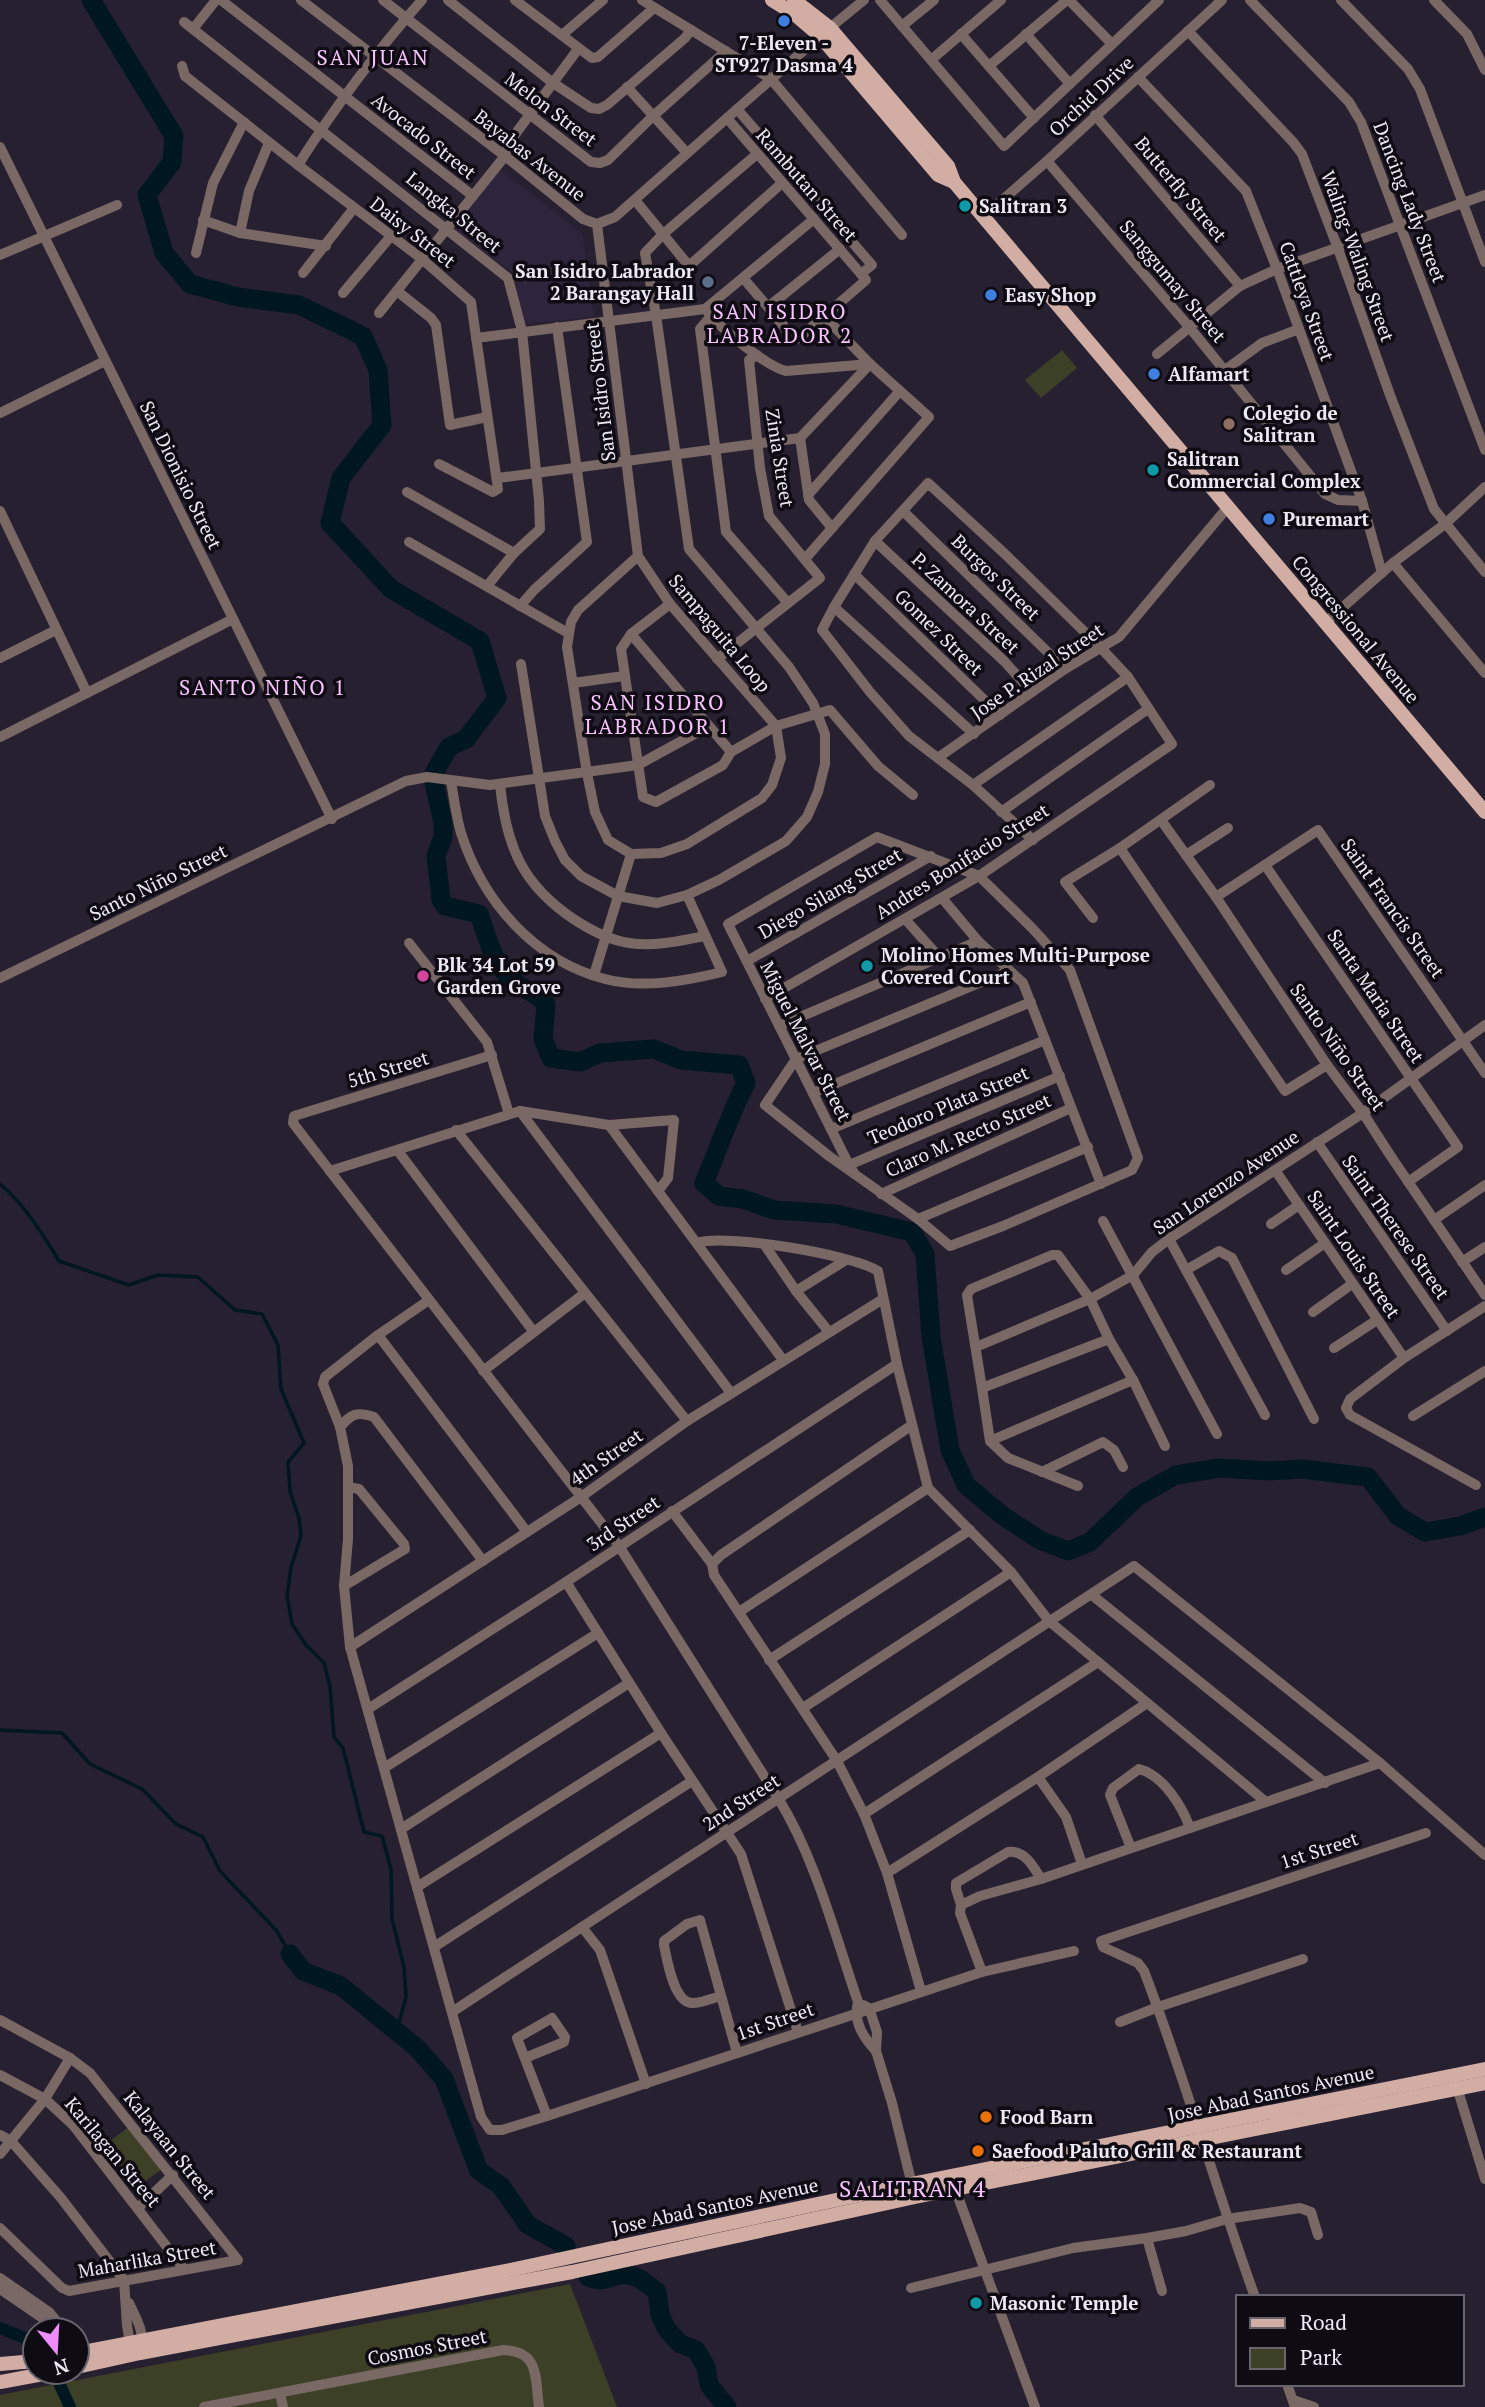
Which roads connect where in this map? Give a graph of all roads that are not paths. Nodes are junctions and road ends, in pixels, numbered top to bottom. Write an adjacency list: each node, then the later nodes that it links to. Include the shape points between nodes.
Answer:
1 (218, 0): 45 (street, Avocado Street); 53 (street, Langka Street, via 188,25)
2 (301, 0): 35 (street, Bayabas Avenue)
3 (383, 0): 24 (street, Melon Street)
4 (422, 0): 24 (street)
5 (448, 0): 42 (street)
6 (603, 0): 31 (street)
7 (642, 0): 22 (street)
8 (772, 0): 28 (main road, Congressional Avenue)
9 (794, 0): 28 (main road, Congressional Avenue)
10 (864, 0): 28 (street, Bayabas Avenue)
11 (880, 0): 25 (street)
12 (933, 0): 25 (street)
13 (1001, 0): 29 (street)
14 (1068, 0): 30 (street); 32 (street)
15 (1140, 0): 23 (street)
16 (1159, 0): 23 (street)
17 (1222, 0): 27 (street, Orchid Drive)
18 (1250, 0): 72 (street, Dancing Lady Street, via 1349,102 1362,122)
19 (1341, 0): 65 (street, via 1408,69 1420,89)
20 (1433, 0): 39 (street, via 1467,34)
21 (525, 2): 31 (street)
22 (654, 8): 26 (street); 33 (street, via 598,57)
23 (1149, 10): 32 (street)
24 (406, 18): 35 (street); 47 (street, Melon Street)
25 (902, 26): 36 (street)
26 (691, 30): 34 (street); 44 (street)
27 (1188, 31): 40 (street, Orchid Drive); 80 (street, Waling-Waling Street, via 1293,142)
28 (825, 32): 41 (street, Bayabas Avenue); 68 (main road, Congressional Avenue, via 948,166 954,182)
29 (961, 34): 36 (street); 38 (street)
30 (1026, 34): 38 (street); 43 (street)
31 (562, 35): 33 (street)
32 (1112, 44): 43 (street)
33 (578, 49): 42 (street)
34 (726, 51): 41 (street); 49 (street, Melon Street)
35 (374, 56): 45 (street); 58 (street, Bayabas Avenue)
36 (931, 60): 51 (street, via 1004,145)
37 (182, 66): 52 (street, Daisy Street, via 185,76)
38 (989, 66): 51 (street)
39 (1485, 70)
40 (1138, 77): 48 (street, Orchid Drive); 86 (street, Cattleya Street, via 1246,191)
41 (771, 79): 46 (street, Bayabas Avenue); 77 (street)
42 (553, 83): 44 (street, via 599,109); 47 (street)
43 (1070, 84): 51 (street)
44 (627, 87): 49 (street)
45 (344, 96): 53 (street); 63 (street, Avocado Street)
46 (737, 109): 50 (street, Bayabas Avenue); 88 (street, via 872,265)
47 (528, 115): 49 (street, Melon Street, via 591,162 600,163); 58 (street)
48 (1095, 115): 59 (street, Orchid Drive); 90 (street, Butterfly Street)
49 (652, 117): 56 (street)
50 (727, 118): 56 (street, Bayabas Avenue); 57 (street, Rambutan Street)
51 (1034, 118)
52 (244, 122): 54 (street, Daisy Street); 70 (street, via 213,183)
53 (321, 129): 60 (street); 73 (street, Langka Street)
54 (269, 143): 60 (street, Daisy Street); 74 (street, via 249,191)
55 (0, 147): 75 (street, San Dionisio Street)
56 (687, 153): 64 (street, Bayabas Avenue)
57 (757, 154): 61 (street, Rambutan Street); 76 (street)
58 (505, 156): 63 (street); 71 (street, Bayabas Avenue, via 583,219)
59 (1048, 161): 68 (street, Orchid Drive); 100 (street, Sanggumay Street)
60 (298, 165): 67 (street, Daisy Street)
61 (782, 183): 69 (street, Rambutan Street); 76 (street, via 689,266)
62 (1485, 195): 65 (street)
63 (473, 196): 73 (street)
64 (635, 200): 71 (street, Bayabas Avenue, via 615,217); 76 (street)
65 (1463, 203): 72 (street); 85 (street)
66 (117, 205): 75 (street)
67 (354, 208): 78 (street, Daisy Street); 79 (street)
68 (983, 217): 126 (main road, Congressional Avenue)
69 (814, 219): 81 (street, Rambutan Street); 89 (street)
70 (203, 220): 74 (street); 82 (street)
71 (597, 224): 98 (street, San Isidro Street)
72 (1400, 224): 80 (street); 115 (street, Dancing Lady Street)
73 (447, 228): 84 (street); 102 (street, Langka Street, via 508,278)
74 (240, 233): 79 (street)
75 (42, 235): 83 (street); 106 (street, San Dionisio Street)
76 (662, 235): 96 (street, via 645,253)
77 (902, 235)
78 (391, 236): 84 (street, Daisy Street); 92 (street)
79 (326, 246): 87 (street)
80 (1337, 246): 86 (street); 129 (street, Waling-Waling Street, via 1434,509)
81 (840, 250): 88 (street, Rambutan Street); 93 (street)
82 (196, 253)
83 (0, 255)
84 (422, 259): 91 (street); 103 (street, Daisy Street, via 471,302)
85 (1485, 262)
86 (1277, 269): 90 (street); 101 (street, Cattleya Street)
87 (303, 273)
88 (861, 274): 97 (street, via 866,280)
89 (743, 278): 93 (street); 95 (street)
90 (1240, 286): 100 (street)
91 (397, 291): 94 (street); 111 (street, via 436,325 450,425)
92 (344, 293)
93 (768, 307): 97 (street, via 794,339)
94 (379, 313)
95 (708, 313): 96 (street); 105 (street); 114 (street, via 700,329)
96 (656, 315): 98 (street); 116 (street)
97 (825, 317): 107 (street)
98 (609, 320): 99 (street); 117 (street, San Isidro Street)
99 (557, 327): 102 (street); 119 (street)
100 (1190, 328): 104 (street); 108 (street, Sanggumay Street)
101 (1299, 329): 108 (street, via 1262,343); 125 (street, Cattleya Street)
102 (522, 331): 103 (street); 120 (street, Langka Street)
103 (476, 338): 111 (street, Daisy Street)
104 (1157, 354)
105 (757, 355): 107 (street, via 786,371); 113 (street, Zinia Street, via 749,360)
106 (106, 361): 110 (street); 145 (street, San Dionisio Street)
107 (870, 364): 109 (street); 112 (street)
108 (1225, 370): 125 (street, Sanggumay Street, via 1325,494)
109 (899, 392): 124 (street); 130 (street, via 929,417)
110 (0, 413)
111 (487, 417): 121 (street, Daisy Street)
112 (800, 438): 113 (street); 124 (street)
113 (758, 444): 114 (street); 135 (street, Zinia Street, via 769,516)
114 (716, 449): 116 (street); 142 (street, via 726,532)
115 (1485, 450)
116 (676, 454): 117 (street); 147 (street, via 689,550)
117 (626, 461): 119 (street); 134 (street, San Isidro Street)
118 (439, 464): 121 (street, Daisy Street, via 493,492 499,489)
119 (577, 467): 120 (street); 143 (street, via 587,542)
120 (536, 473): 121 (street); 133 (street, Langka Street, via 540,529)
121 (498, 478)
122 (1485, 487): 129 (street)
123 (407, 492): 133 (street)
124 (808, 495): 130 (street)
125 (1362, 501): 138 (street, Cattleya Street)
126 (1227, 508): 146 (main road, Congressional Avenue); 151 (street, Jose P. Rizal Street, via 1119,637)
127 (0, 511): 148 (street)
128 (903, 511): 131 (street); 151 (street, via 928,483); 155 (street, Burgos Street)
129 (1445, 524): 136 (street); 137 (street, Waling-Waling Street)
130 (832, 528): 135 (street)
131 (875, 541): 139 (street); 160 (street, P. Zamora Street)
132 (409, 542): 140 (street)
133 (514, 553): 140 (street, Langka Street)
134 (638, 556): 141 (street, Sampaguita Loop); 149 (street, via 578,610)
135 (805, 559): 142 (street, Zinia Street, via 820,578)
136 (1393, 563): 138 (street); 156 (street)
137 (1485, 572)
138 (1382, 573): 146 (street)
139 (854, 574): 144 (street); 164 (street, Gomez Street)
140 (487, 586): 143 (street)
141 (670, 604): 150 (street); 153 (street, Sampaguita Loop)
142 (788, 604): 147 (street)
143 (520, 606): 149 (street)
144 (834, 607): 167 (street); 170 (street, via 824,634 909,736)
145 (233, 619): 161 (street); 181 (street, San Dionisio Street)
146 (1326, 622): 180 (main road, Congressional Avenue)
147 (756, 628): 153 (street); 163 (street, via 789,667)
148 (56, 630): 152 (street); 161 (street)
149 (568, 634): 159 (street)
150 (631, 634): 157 (street, via 621,649); 165 (street)
151 (1100, 647): 155 (street, Jose P. Rizal Street); 158 (street)
152 (0, 657)
153 (717, 659): 166 (street, Sampaguita Loop)
154 (522, 664): 174 (street)
155 (1065, 669): 160 (street, Jose P. Rizal Street)
156 (1485, 673)
157 (624, 676): 159 (street); 171 (street)
158 (1128, 677): 162 (street); 176 (street)
159 (573, 683): 172 (street)
160 (1032, 692): 164 (street, Jose P. Rizal Street)
161 (87, 693): 168 (street)
162 (1148, 709): 179 (street); 184 (street, Andres Bonifacio Street, via 1172,744)
163 (816, 712): 166 (street); 178 (street, via 830,710 878,766); 191 (street, via 825,734 825,764 807,817 786,841)
164 (1000, 715): 167 (street, Jose P. Rizal Street)
165 (709, 726): 169 (street); 171 (street)
166 (776, 726): 169 (street); 186 (street, via 780,758 772,785 762,798 688,844 661,853)
167 (974, 734): 170 (street, Jose P. Rizal Street)
168 (0, 737)
169 (731, 752): 171 (street, via 723,765 656,802 643,797)
170 (939, 757): 176 (street)
171 (638, 765): 172 (street)
172 (587, 772): 174 (street); 186 (street, via 600,827 608,840)
173 (449, 780): 175 (street); 181 (street, Santo Niño Street, via 427,777 406,781); 204 (street, via 462,836 495,900 523,935 544,952)
174 (539, 780): 175 (street); 192 (street, via 545,816 565,860 581,876)
175 (500, 784): 198 (street, via 510,843 532,883 553,905)
176 (973, 785): 179 (street)
177 (1210, 785): 182 (street)
178 (914, 795)
179 (1001, 812): 184 (street)
180 (1485, 812)
181 (332, 818): 205 (street, Santo Niño Street)
182 (1161, 820): 185 (street); 187 (street, Santo Niño Street)
183 (1228, 828): 187 (street)
184 (1033, 841): 190 (street, Andres Bonifacio Street)
185 (1120, 848): 195 (street, via 1065,882); 214 (street, via 1284,1091)
186 (631, 854): 192 (street)
187 (1186, 855): 193 (street, Santo Niño Street)
188 (931, 856): 190 (street); 202 (street, Diego Silang Street); 202 (street, Miguel Malvar Street, via 877,837 728,924)
189 (1265, 865): 193 (street, Saint Francis Street); 210 (street, Saint Francis Street, via 1318,830); 217 (street, Santa Maria Street)
190 (979, 876): 194 (street, Andres Bonifacio Street); 232 (street, via 1070,970 1082,1000 1138,1158 1132,1170)
191 (687, 895): 192 (street, via 657,903); 197 (street)
192 (618, 896): 198 (street)
193 (1216, 897): 214 (street, Santo Niño Street)
194 (942, 898): 196 (street, Andres Bonifacio Street); 199 (street)
195 (1093, 918)
196 (905, 919): 201 (street); 206 (street, Andres Bonifacio Street)
197 (704, 936): 198 (street, via 631,944); 204 (street, via 722,972 683,982 648,983)
198 (605, 937): 204 (street)
199 (978, 941): 201 (street); 203 (street)
200 (409, 943): 212 (street, via 487,1042)
201 (939, 957): 209 (street)
202 (747, 961): 206 (street, Miguel Malvar Street)
203 (1008, 971): 207 (street, via 1023,983); 213 (street)
204 (594, 975)
205 (0, 978)
206 (765, 999): 209 (street, Miguel Malvar Street)
207 (1031, 1002): 211 (street); 218 (street)
208 (1485, 1025): 210 (street, San Lorenzo Avenue)
209 (779, 1026): 213 (street, Miguel Malvar Street)
210 (1463, 1040): 215 (street, Saint Francis Street); 217 (street, San Lorenzo Avenue)
211 (1045, 1041): 216 (street); 223 (street)
212 (492, 1055): 220 (street); 230 (street, 5th Street, via 294,1116 296,1128)
213 (796, 1059): 218 (street, Miguel Malvar Street); 228 (street, via 765,1105)
214 (1326, 1065): 221 (street, Santo Niño Street)
215 (1485, 1073)
216 (1060, 1076): 219 (street); 228 (street, Teodoro Plata Street)
217 (1410, 1078): 221 (street, San Lorenzo Avenue); 231 (street, Santa Maria Street, via 1458,1147)
218 (813, 1093): 223 (street, Miguel Malvar Street)
219 (1071, 1108): 226 (street); 235 (street, Claro M. Recto Street)
220 (515, 1112): 222 (street); 224 (street); 275 (street)
221 (1363, 1113): 225 (street, San Lorenzo Avenue); 231 (street, Santo Niño Street)
222 (609, 1125): 234 (street); 234 (street, via 674,1120 668,1178)
223 (831, 1129): 228 (street, Miguel Malvar Street)
224 (456, 1130): 227 (street); 253 (street)
225 (1317, 1142): 229 (street, San Lorenzo Avenue); 262 (street, Saint Therese Street)
226 (1088, 1147): 232 (street); 237 (street)
227 (398, 1151): 230 (street); 261 (street)
228 (852, 1169): 235 (street)
229 (1275, 1170): 236 (street, Saint Louis Street); 241 (street, San Lorenzo Avenue)
230 (330, 1171): 257 (street)
231 (1408, 1182): 239 (street, Santo Niño Street)
232 (1101, 1184): 237 (street, via 950,1246)
233 (1485, 1185): 239 (street)
234 (658, 1191): 242 (street)
235 (881, 1194): 237 (street)
236 (1299, 1205): 240 (street); 243 (street, Saint Louis Street)
237 (918, 1219)
238 (1103, 1220): 250 (street)
239 (1434, 1220): 247 (street, Santo Niño Street)
240 (1271, 1224)
241 (1168, 1239): 249 (street); 250 (street, San Lorenzo Avenue)
242 (697, 1243): 244 (street, via 717,1239); 269 (street)
243 (1325, 1243): 248 (street); 251 (street, Saint Louis Street)
244 (764, 1244): 246 (street); 252 (street)
245 (1485, 1247): 247 (street)
246 (846, 1259): 252 (street); 255 (street, via 878,1271)
247 (1462, 1262): 254 (street, Santo Niño Street)
248 (1286, 1269)
249 (1186, 1270): 276 (street); 278 (street, via 1219,1251 1232,1258)
250 (1133, 1275): 256 (street, San Lorenzo Avenue); 282 (street)
251 (1352, 1284): 259 (street); 260 (street, Saint Louis Street)
252 (796, 1291): 263 (street)
253 (585, 1293): 261 (street); 279 (street)
254 (1485, 1295)
255 (883, 1298): 263 (street, 4th Street); 270 (street)
256 (1090, 1299): 265 (street); 266 (street, San Lorenzo Avenue); 266 (street, via 1058,1255 971,1289 967,1295)
257 (429, 1300): 264 (street); 271 (street)
258 (1485, 1306): 262 (street)
259 (1313, 1312)
260 (1377, 1320): 267 (street); 268 (street, Saint Louis Street)
261 (533, 1331): 271 (street)
262 (1447, 1331): 268 (street)
263 (829, 1332): 269 (street, 4th Street)
264 (378, 1335): 281 (street, via 323,1381); 294 (street)
265 (1109, 1339): 273 (street); 274 (street)
266 (976, 1347): 274 (street)
267 (1334, 1348)
268 (1404, 1359): 287 (street, via 1350,1399 1346,1408 1350,1415)
269 (783, 1360): 275 (street, 4th Street)
270 (897, 1364): 280 (street); 292 (street, 3rd Street)
271 (483, 1371): 291 (street)
272 (1485, 1371): 277 (street)
273 (1133, 1380): 283 (street); 284 (street)
274 (982, 1388): 283 (street)
275 (731, 1393): 279 (street, 4th Street)
276 (1265, 1415)
277 (1413, 1416)
278 (1314, 1419)
279 (687, 1422): 291 (street, 4th Street)
280 (912, 1425): 290 (street); 297 (street)
281 (340, 1427): 289 (street); 296 (street, via 350,1415 361,1412 374,1417)
282 (1217, 1434)
283 (990, 1441): 286 (street, via 1008,1458)
284 (1165, 1446)
285 (1123, 1467): 286 (street, via 1114,1450 1103,1442)
286 (1042, 1472): 288 (street)
287 (1476, 1485)
288 (1078, 1486)
289 (348, 1487): 300 (street); 300 (street, via 359,1489 405,1549)
290 (928, 1488): 293 (street); 302 (street)
291 (581, 1497): 294 (street, 4th Street); 295 (street)
292 (672, 1511): 295 (street, 3rd Street); 297 (street)
293 (970, 1530): 298 (street); 306 (street)
294 (527, 1532): 296 (street, 4th Street)
295 (618, 1546): 299 (street, 3rd Street); 319 (street)
296 (483, 1561): 305 (street, 4th Street)
297 (712, 1564): 302 (street)
298 (1011, 1572): 303 (street); 310 (street)
299 (566, 1583): 304 (street); 311 (street, 3rd Street)
300 (344, 1586): 305 (street)
301 (1092, 1595): 303 (street, 2nd Street); 314 (street, 2nd Street, via 1134,1566); 318 (street)
302 (739, 1612): 306 (street)
303 (1049, 1622): 307 (street); 313 (street, 2nd Street)
304 (598, 1633): 308 (street); 315 (street)
305 (350, 1647): 311 (street)
306 (769, 1660): 310 (street)
307 (1098, 1662): 309 (street); 321 (street)
308 (629, 1683): 312 (street); 323 (street)
309 (1147, 1703): 316 (street); 320 (street)
310 (803, 1708): 313 (street)
311 (368, 1709): 315 (street)
312 (661, 1734): 317 (street); 331 (street)
313 (837, 1761): 319 (street, 2nd Street); 321 (street)
314 (1380, 1763): 318 (street); 327 (street)
315 (384, 1768): 323 (street)
316 (1038, 1777): 328 (street, via 1066,1817); 329 (street)
317 (692, 1781): 324 (street); 334 (street)
318 (1325, 1783): 320 (street)
319 (778, 1798): 324 (street, 2nd Street); 340 (street, via 796,1826)
320 (1266, 1802): 322 (street)
321 (864, 1814): 329 (street)
322 (1190, 1828): 326 (street); 326 (street, via 1171,1793 1139,1769 1110,1795)
323 (401, 1829): 331 (street)
324 (726, 1832): 333 (street, 2nd Street); 346 (street, via 741,1854)
325 (1426, 1833): 341 (street, 1st Street, via 1104,1939 1103,1947 1138,1963)
326 (1131, 1848): 328 (street)
327 (1485, 1855)
328 (1082, 1864): 330 (street)
329 (887, 1873): 338 (street)
330 (1041, 1879): 332 (street); 332 (street, via 1026,1858 1008,1852 956,1883)
331 (417, 1887): 334 (street)
332 (961, 1905): 337 (street)
333 (582, 1927): 343 (street, 2nd Street); 355 (street, via 600,1950)
334 (434, 1947): 343 (street)
335 (1074, 1951): 337 (street)
336 (1303, 1959): 341 (street)
337 (982, 1972): 338 (street)
338 (921, 1991): 342 (street)
339 (721, 1996): 339 (street, via 700,1920 687,1924 664,1941 677,1993 692,2004); 348 (street)
340 (856, 2007): 342 (street); 346 (street, 1st Street); 347 (street, via 863,2037)
341 (1158, 2007): 345 (street); 358 (street)
342 (869, 2008): 347 (street, via 877,2032)
343 (452, 2012): 357 (street, 1st Street, via 481,2117 490,2130)
344 (0, 2020): 349 (street, Kalayaan Street)
345 (1120, 2022)
346 (798, 2032): 348 (street, 1st Street)
347 (876, 2052): 364 (street)
348 (737, 2053): 355 (street, 1st Street)
349 (70, 2058): 356 (street); 361 (street, Kalayaan Street, via 90,2073)
350 (525, 2058): 350 (street, via 517,2038 552,2018 565,2042); 357 (street)
351 (1485, 2068): 353 (main road, Jose Abad Santos Avenue)
352 (0, 2075): 356 (street, Karilagan Street)
353 (1455, 2082): 354 (main road, Jose Abad Santos Avenue); 358 (main road, Jose Abad Santos Avenue); 362 (street)
354 (1485, 2083)
355 (646, 2084): 357 (street, 1st Street)
356 (45, 2099): 359 (street); 365 (street, Karilagan Street, via 73,2125)
357 (547, 2116)
358 (1200, 2134): 363 (main road, Jose Abad Santos Avenue); 366 (street)
359 (5, 2138): 360 (street); 374 (street, via 61,2198)
360 (0, 2154)
361 (173, 2175): 365 (street); 370 (street, Kalayaan Street)
362 (1485, 2179)
363 (953, 2183): 364 (main road, Jose Abad Santos Avenue); 372 (street)
364 (913, 2191): 381 (main road, Jose Abad Santos Avenue); 381 (main road, Jose Abad Santos Avenue, via 572,2272)
365 (138, 2208): 371 (street, Karilagan Street)
366 (1227, 2218): 368 (street, via 1306,2208); 369 (street); 378 (street)
367 (0, 2228): 374 (street, Maharlika Street, via 62,2288 76,2291)
368 (1318, 2235)
369 (1147, 2238): 372 (street, via 1073,2248); 377 (street)
370 (238, 2258): 371 (street, Maharlika Street, via 236,2262)
371 (184, 2269): 374 (street, Maharlika Street)
372 (985, 2269): 375 (street); 393 (street)
373 (0, 2278): 380 (street)
374 (124, 2280): 381 (street, via 127,2326)
375 (911, 2288)
376 (0, 2289): 379 (street)
377 (1162, 2291)
378 (1254, 2295)
379 (40, 2316)
380 (52, 2316)
381 (138, 2345): 382 (main road, Jose Abad Santos Avenue)
382 (91, 2357)
383 (0, 2364): 384 (main road)
384 (21, 2366)
385 (21, 2374): 386 (main road)
386 (0, 2382)
387 (1288, 2386): 389 (street)
388 (279, 2393): 390 (street, Cosmos Street); 391 (street); 392 (street, Cosmos Street, via 513,2350 526,2355 534,2368)
389 (1294, 2403): 394 (street)
390 (204, 2407)
391 (283, 2407)
392 (539, 2407)
393 (1035, 2407)
394 (1314, 2407)

